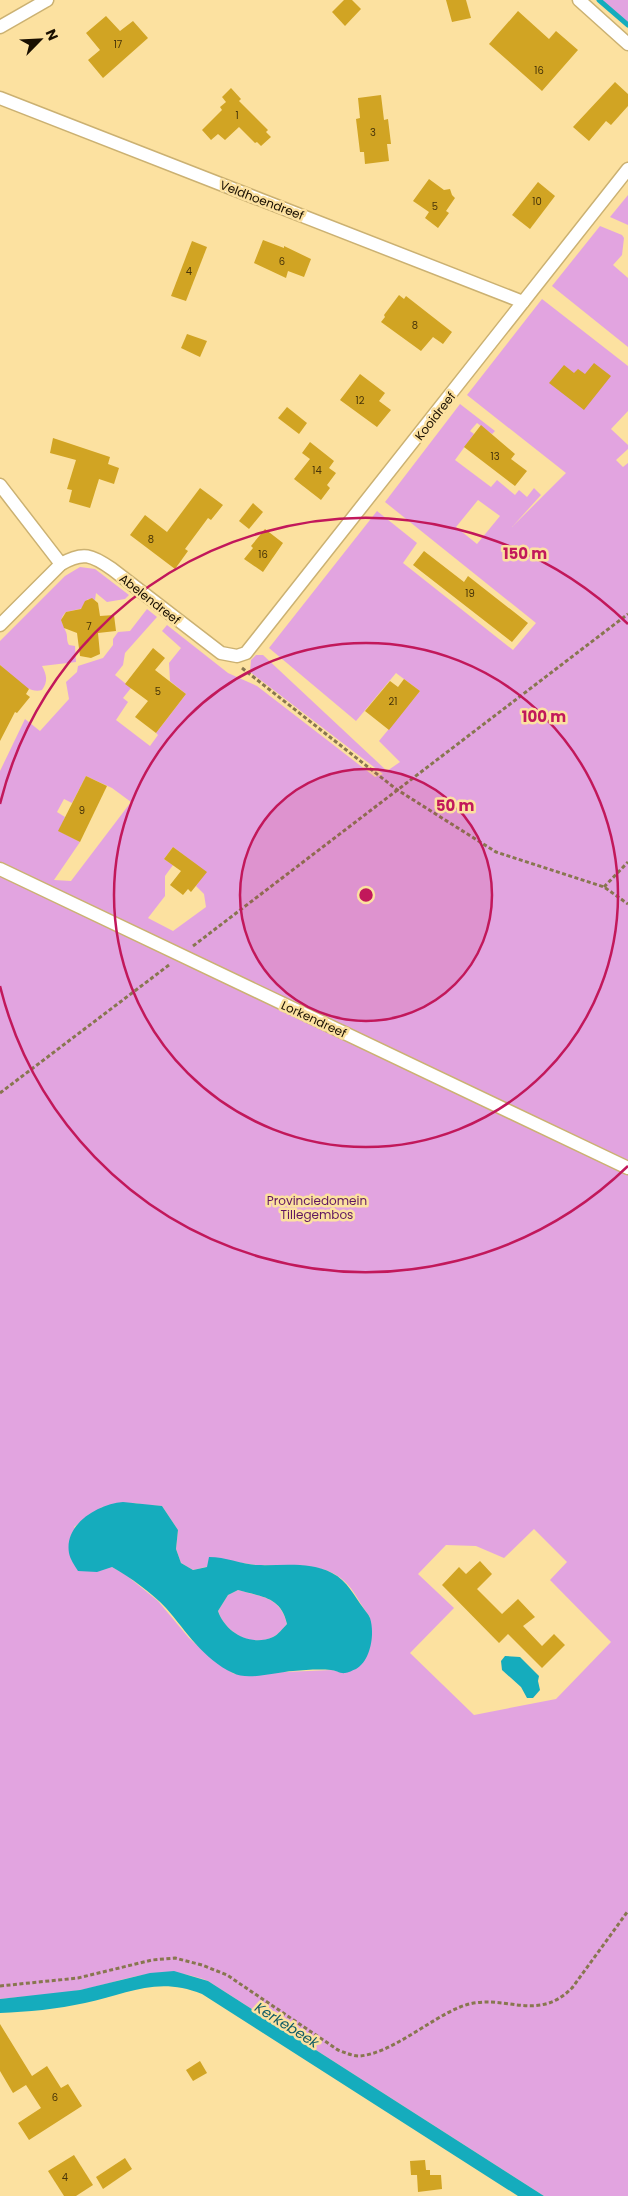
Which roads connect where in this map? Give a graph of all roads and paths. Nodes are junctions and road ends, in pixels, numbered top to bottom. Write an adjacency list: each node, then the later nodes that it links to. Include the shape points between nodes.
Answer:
1 (47, 0): 3 (street)
2 (579, 0): 4 (street)
3 (0, 27)
4 (628, 44)
5 (0, 98): 7 (street, Veldhoendreef)
6 (628, 169): 7 (street, Kooidreef)
7 (523, 302): 12 (street, Kooidreef, via 256,644 246,654)
8 (0, 485): 9 (street)
9 (61, 564): 11 (street, Abelendreef); 12 (street, Abelendreef, via 86,555 96,558 221,653)
10 (628, 614): 13 (path)
11 (0, 625)
12 (237, 656): 13 (path, via 247,674)
13 (396, 789): 16 (path, via 496,852); 18 (path)
14 (628, 862): 16 (path)
15 (0, 869): 18 (street, Lorkendreef)
16 (604, 887): 17 (path)
17 (628, 904)
18 (180, 956): 19 (path); 20 (street, Lorkendreef)
19 (0, 1093)
20 (628, 1168)
21 (628, 1911): 22 (path, via 572,1988 552,2003 542,2006 471,2003 392,2044 359,2056 338,2050 227,1975 175,1958 152,1960 78,1978)
22 (0, 1986)

